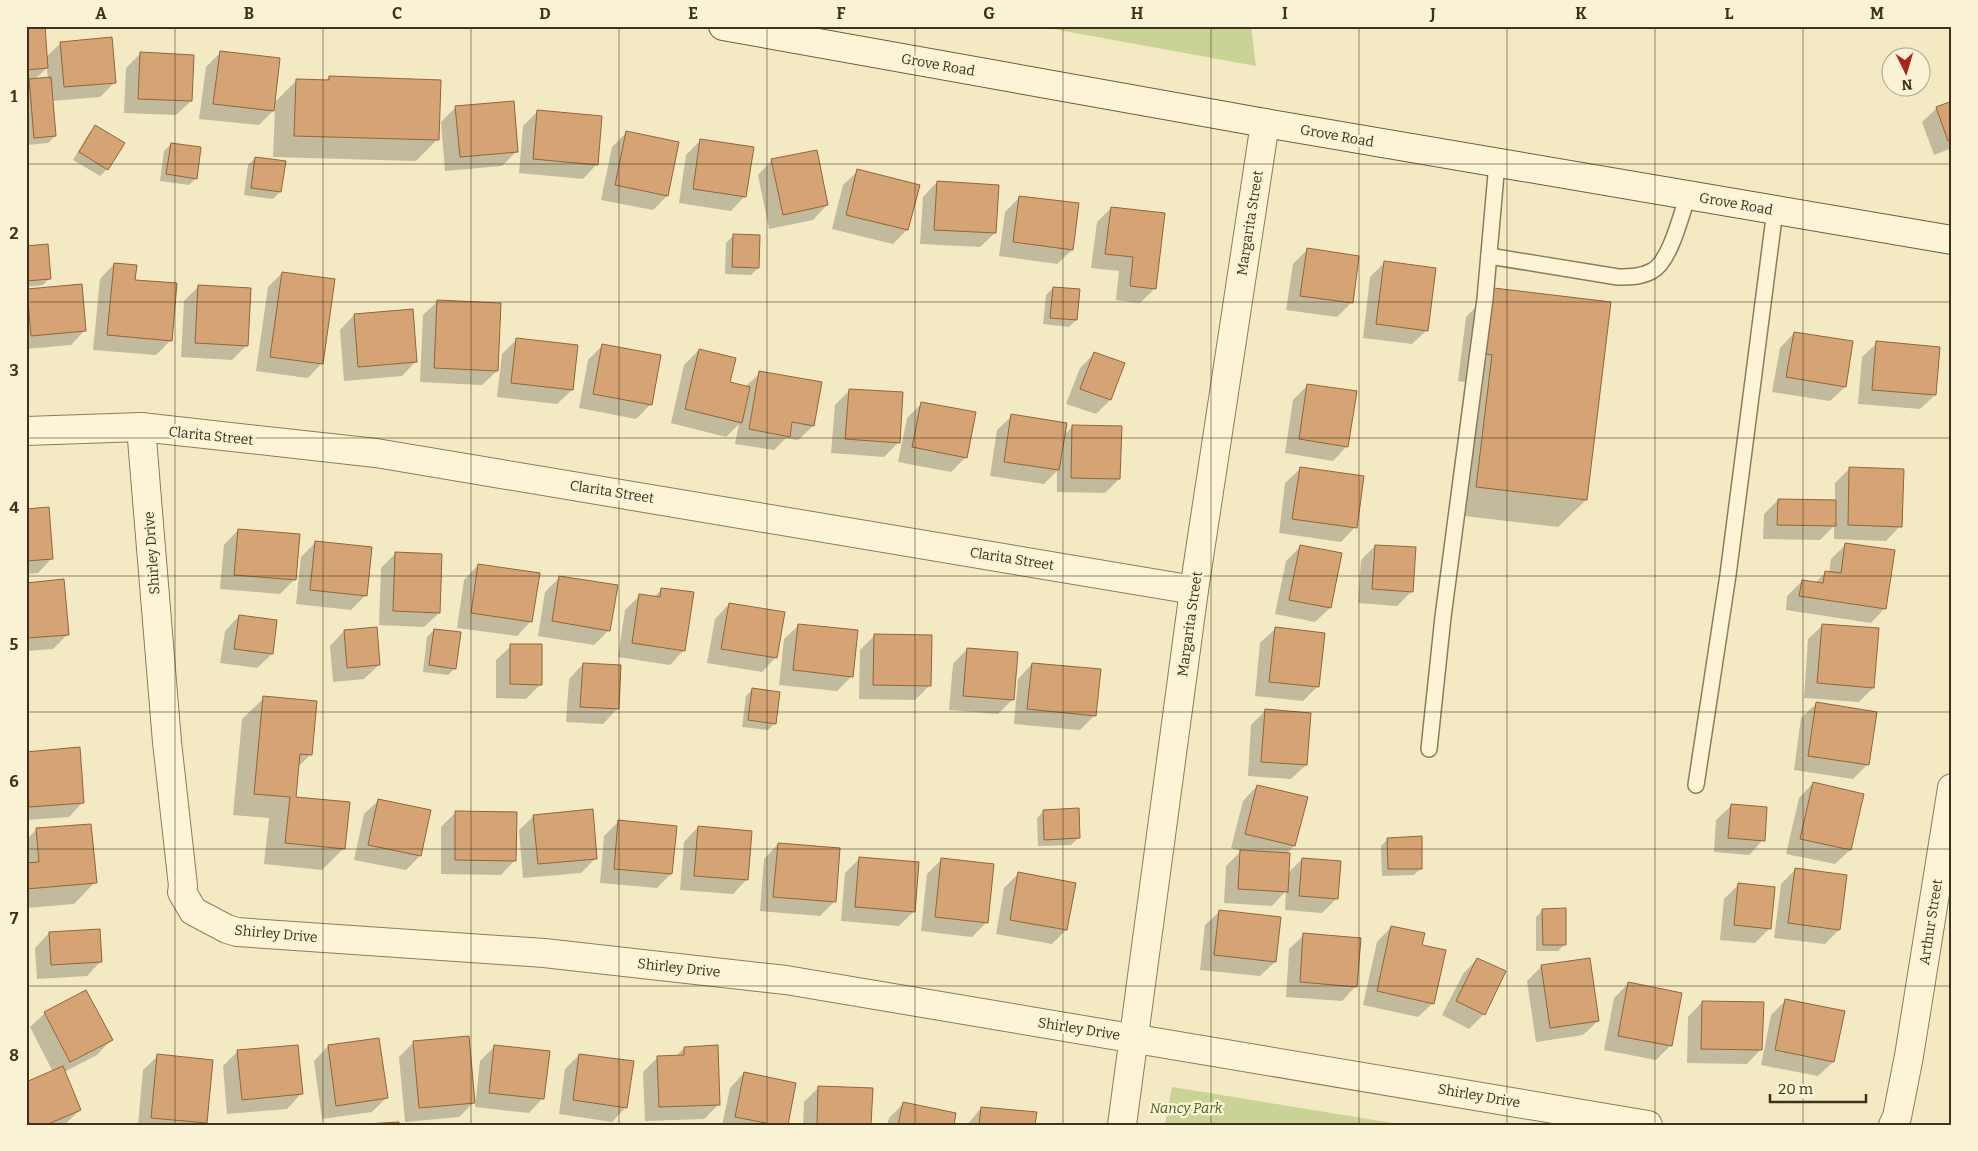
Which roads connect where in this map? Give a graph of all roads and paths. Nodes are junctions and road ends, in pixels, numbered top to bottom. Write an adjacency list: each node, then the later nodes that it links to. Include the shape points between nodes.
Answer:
1 (723, 26): 2 (street, Grove Road)
2 (1265, 124): 3 (street, Grove Road); 10 (street, Margarita Street)
3 (1497, 162): 4 (street, Grove Road); 7 (lane)
4 (1688, 196): 5 (street, Grove Road); 7 (lane, via 1667,254 1653,271 1636,277 1618,277)
5 (1775, 210): 6 (street, Grove Road); 12 (lane, via 1728,575)
6 (1952, 240)
7 (1489, 256): 11 (lane)
8 (141, 428): 9 (street, Clarita Street); 10 (street, Clarita Street, via 376,453); 14 (street, Shirley Drive, via 182,892 194,911 236,932 544,953 786,980)
9 (26, 431)
10 (1194, 590): 14 (street, Margarita Street)
11 (1429, 749)
12 (1696, 785)
13 (1952, 788): 17 (street, Arthur Street, via 1909,1056)
14 (1134, 1038): 15 (street, Margarita Street); 16 (street, Shirley Drive)
15 (1122, 1125)
16 (1648, 1125)
17 (1893, 1125)

